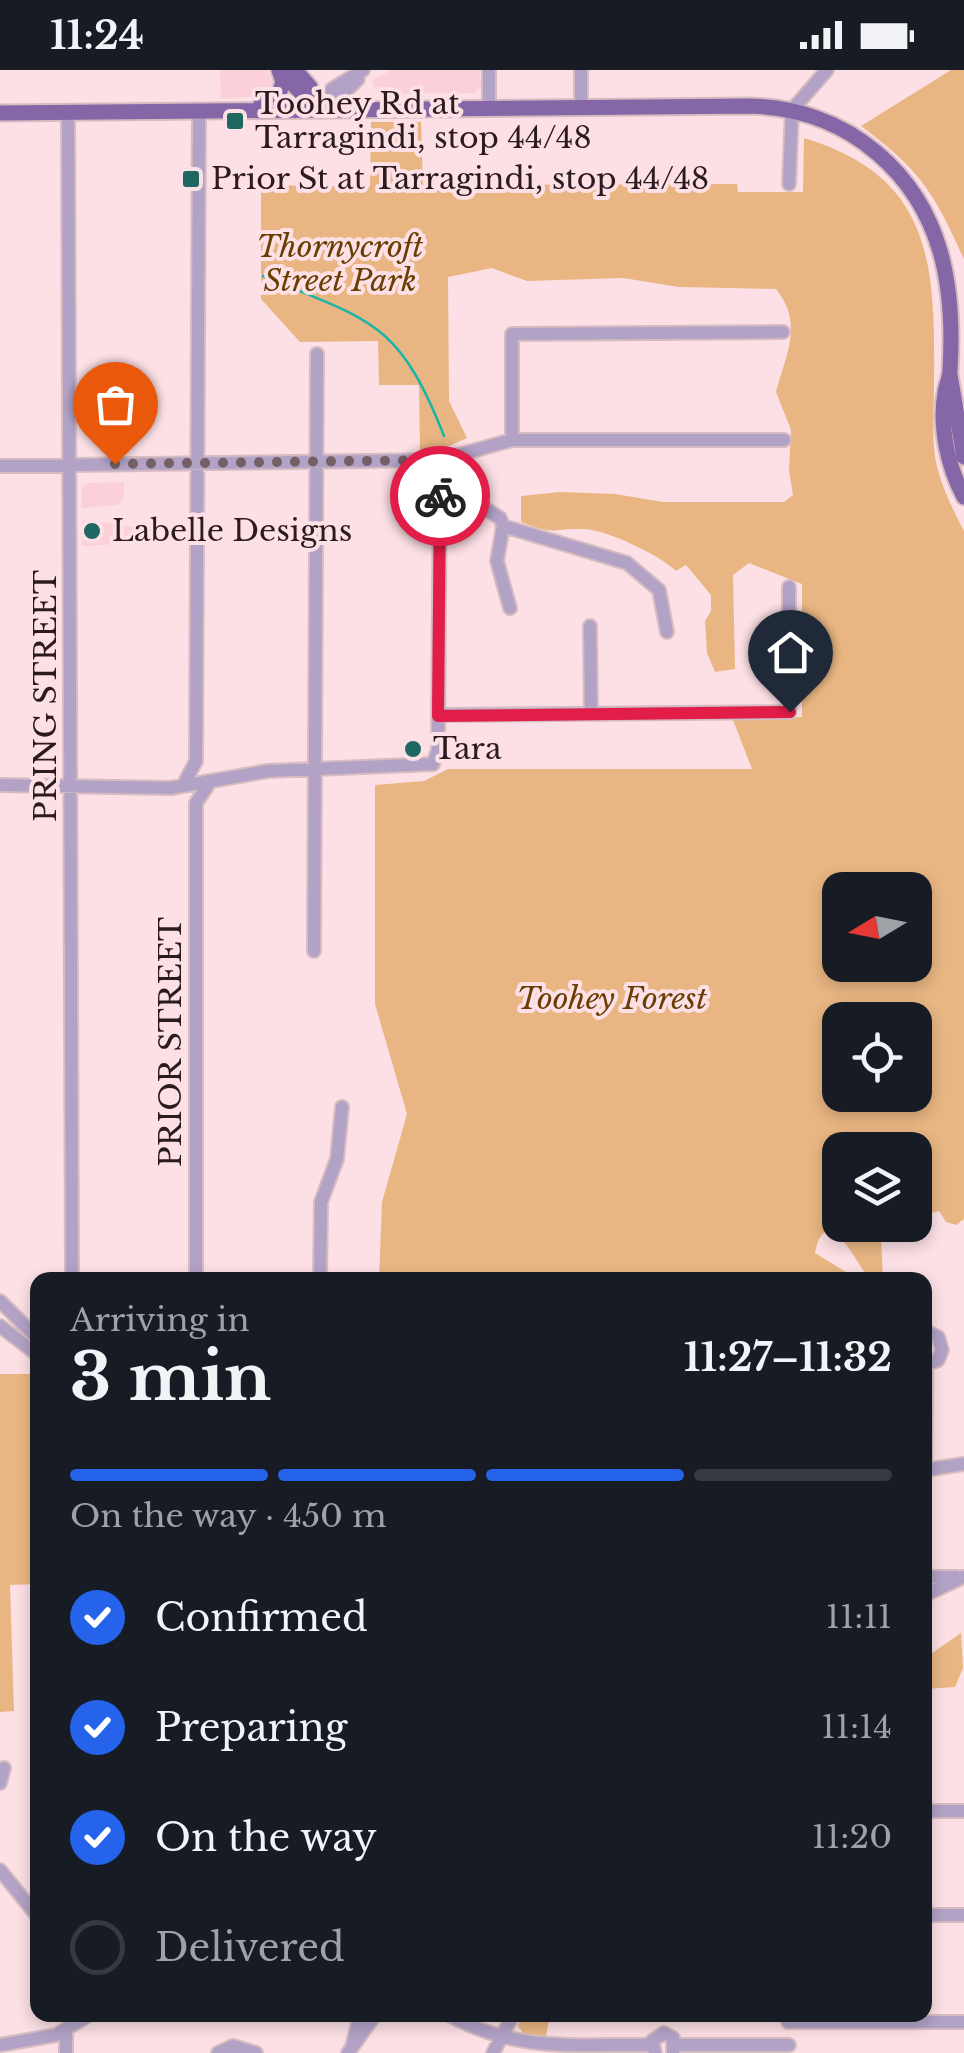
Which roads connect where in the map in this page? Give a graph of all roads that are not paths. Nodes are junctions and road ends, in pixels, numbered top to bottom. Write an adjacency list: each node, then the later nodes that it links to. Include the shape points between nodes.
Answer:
1 (279, 70): 7 (main road, via 279,94); 10 (main road)
2 (295, 70): 10 (main road)
3 (489, 70): 8 (street)
4 (580, 70): 9 (street)
5 (827, 70): 11 (street)
6 (362, 73): 10 (street, via 328,92)
7 (261, 104): 10 (main road); 12 (main road)
8 (489, 108): 9 (main road); 10 (main road)
9 (581, 108): 11 (main road)
10 (320, 109): 12 (main road)
11 (792, 110): 15 (street); 18 (main road, via 863,141 902,177 928,214 948,282)
12 (199, 111): 13 (main road); 24 (street)
13 (68, 112): 14 (main road); 25 (street, PRING STREET)
14 (0, 113)
15 (790, 184)
16 (783, 332): 19 (street, via 512,334)
17 (317, 354): 23 (street)
18 (950, 375): 21 (main road); 27 (main road, via 946,440)
19 (512, 440): 20 (street); 22 (street)
20 (784, 440)
21 (964, 457)
22 (440, 460): 23 (street); 28 (street)
23 (317, 462): 24 (street); 37 (street)
24 (196, 463): 25 (street); 36 (street)
25 (69, 465): 26 (street); 41 (street, PRING STREET)
26 (0, 466)
27 (964, 497)
28 (440, 506): 29 (street, via 491,510); 35 (street)
29 (503, 526): 31 (street, via 497,561); 33 (street, via 627,562 659,590)
30 (789, 587): 34 (street, via 790,712)
31 (510, 608)
32 (590, 626): 34 (street)
33 (667, 632)
34 (592, 714): 35 (street)
35 (438, 716): 37 (street, via 435,762 424,767)
36 (196, 760): 38 (street); 39 (street)
37 (315, 770): 38 (street); 43 (street)
38 (208, 781): 39 (street); 42 (street)
39 (185, 784): 41 (street); 42 (street)
40 (0, 785): 41 (street)
41 (72, 785): 45 (street, PRING STREET)
42 (196, 803): 46 (street, PRIOR STREET)
43 (314, 950)
44 (342, 1106): 47 (street, via 337,1159 321,1202)
45 (72, 1272)
46 (196, 1272)
47 (320, 1272)
48 (0, 1301): 50 (street)
49 (0, 1326): 52 (street)
50 (30, 1330)
51 (932, 1335): 53 (street, via 942,1347)
52 (30, 1349)
53 (932, 1362)
54 (964, 1464): 55 (street)
55 (932, 1469)
56 (963, 1577): 57 (street); 58 (street)
57 (932, 1578)
58 (932, 1592)
59 (4, 1768): 60 (street)
60 (0, 1784)
61 (932, 1811): 62 (street)
62 (964, 1811)
63 (0, 1870): 64 (street)
64 (30, 1907)
65 (932, 1915): 66 (street)
66 (964, 1915)
67 (932, 2021): 75 (street)
68 (79, 2022): 76 (street)
69 (358, 2022): 84 (street)
70 (371, 2022): 84 (street)
71 (460, 2022): 79 (street)
72 (510, 2022): 79 (street)
73 (664, 2022): 77 (street)
74 (788, 2022): 83 (street)
75 (964, 2022)
76 (66, 2031): 78 (street); 85 (street)
77 (664, 2034): 81 (street); 82 (street)
78 (0, 2045)
79 (497, 2046): 80 (street)
80 (536, 2049): 81 (street)
81 (653, 2049)
82 (673, 2049): 83 (street)
83 (788, 2049)
84 (350, 2050)
85 (66, 2053)
86 (218, 2053): 87 (street, via 233,2046)
87 (256, 2053)

